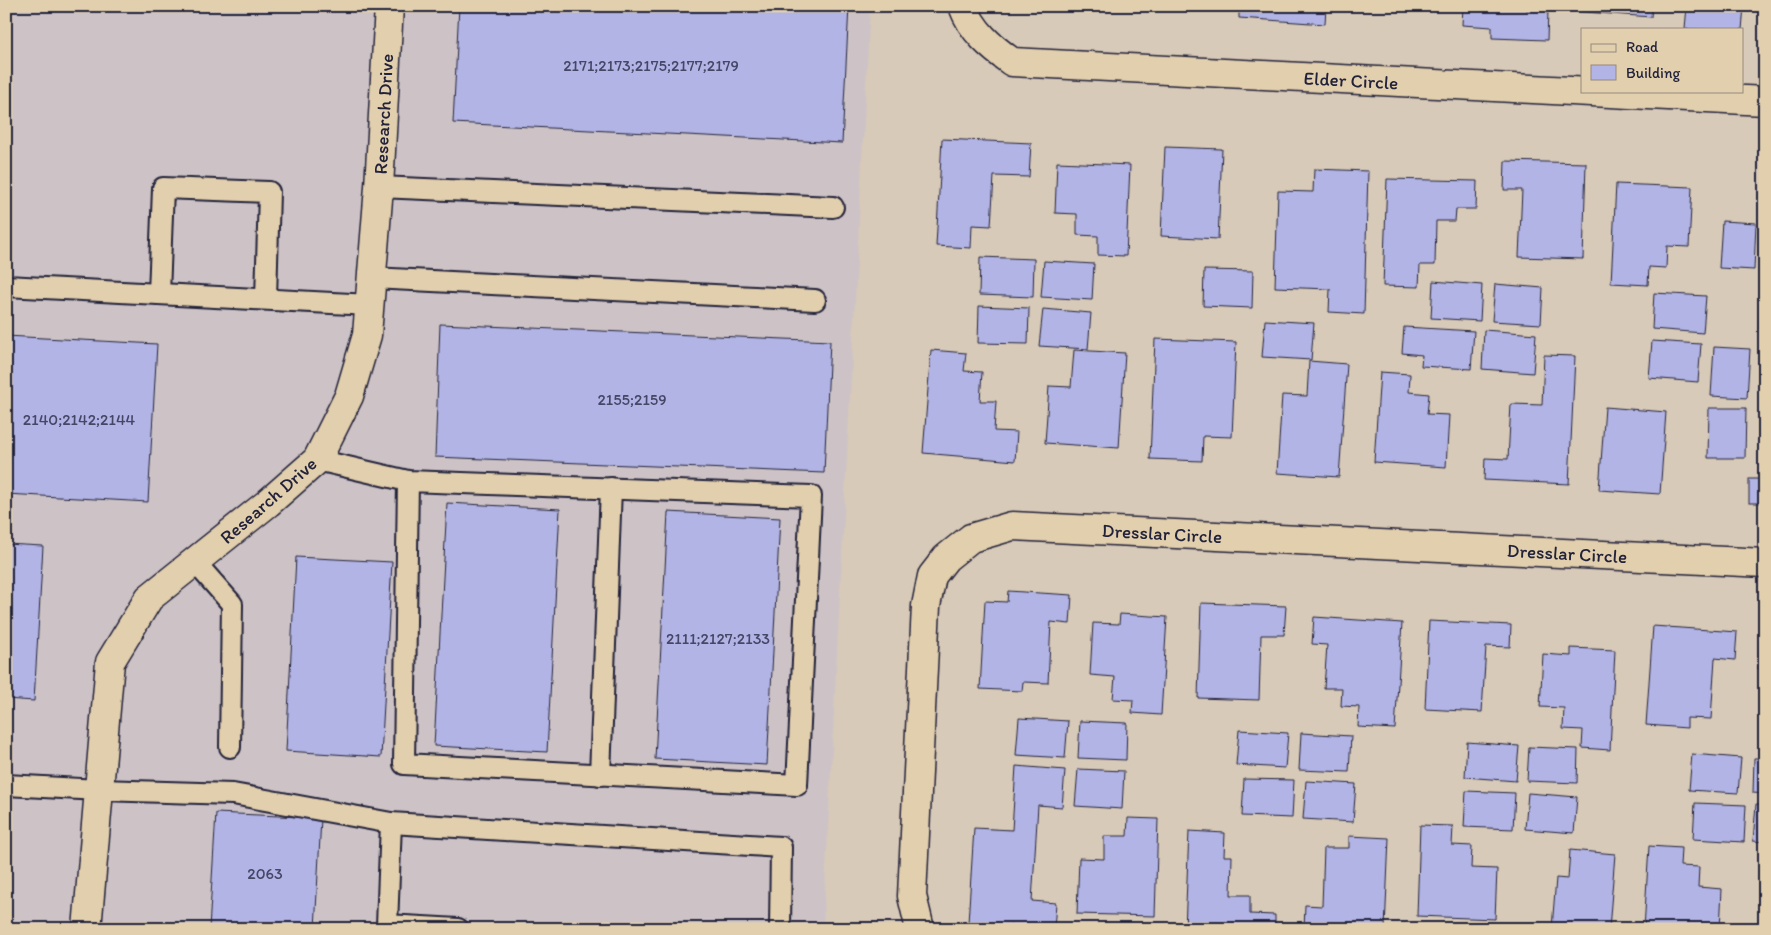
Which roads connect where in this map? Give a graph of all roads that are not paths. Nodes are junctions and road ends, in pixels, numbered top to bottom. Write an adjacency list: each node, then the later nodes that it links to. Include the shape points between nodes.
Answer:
1 (389, 6): 6 (street, Research Drive)
2 (964, 6): 3 (street, Elder Circle, via 968,18 989,45 1012,62)
3 (1581, 91)
4 (1591, 92): 5 (street, Elder Circle)
5 (1765, 101)
6 (379, 186): 7 (lane); 9 (street, Research Drive)
7 (833, 207)
8 (6, 286): 10 (lane)
9 (371, 291): 11 (lane); 12 (lane); 13 (street, Research Drive, via 367,335 349,396)
10 (160, 294): 11 (lane); 11 (lane, via 163,188 269,192)
11 (266, 299)
12 (815, 300)
13 (317, 460): 14 (lane); 16 (street, Research Drive)
14 (408, 481): 15 (lane); 19 (lane, via 404,764)
15 (611, 488): 19 (lane); 19 (lane, via 811,496 797,785)
16 (195, 562): 18 (lane, via 232,604); 21 (street, Research Drive, via 150,598 110,662)
17 (1765, 563): 26 (street, Dresslar Circle, via 1012,526 971,538 946,558 932,576 926,606 912,896)
18 (230, 746)
19 (600, 774)
20 (6, 785): 21 (lane)
21 (99, 790): 22 (lane, via 233,794); 23 (street, Research Drive)
22 (391, 824): 24 (lane, via 387,925); 25 (lane, via 781,847)
23 (87, 929)
24 (458, 929)
25 (780, 929)
26 (920, 929)

